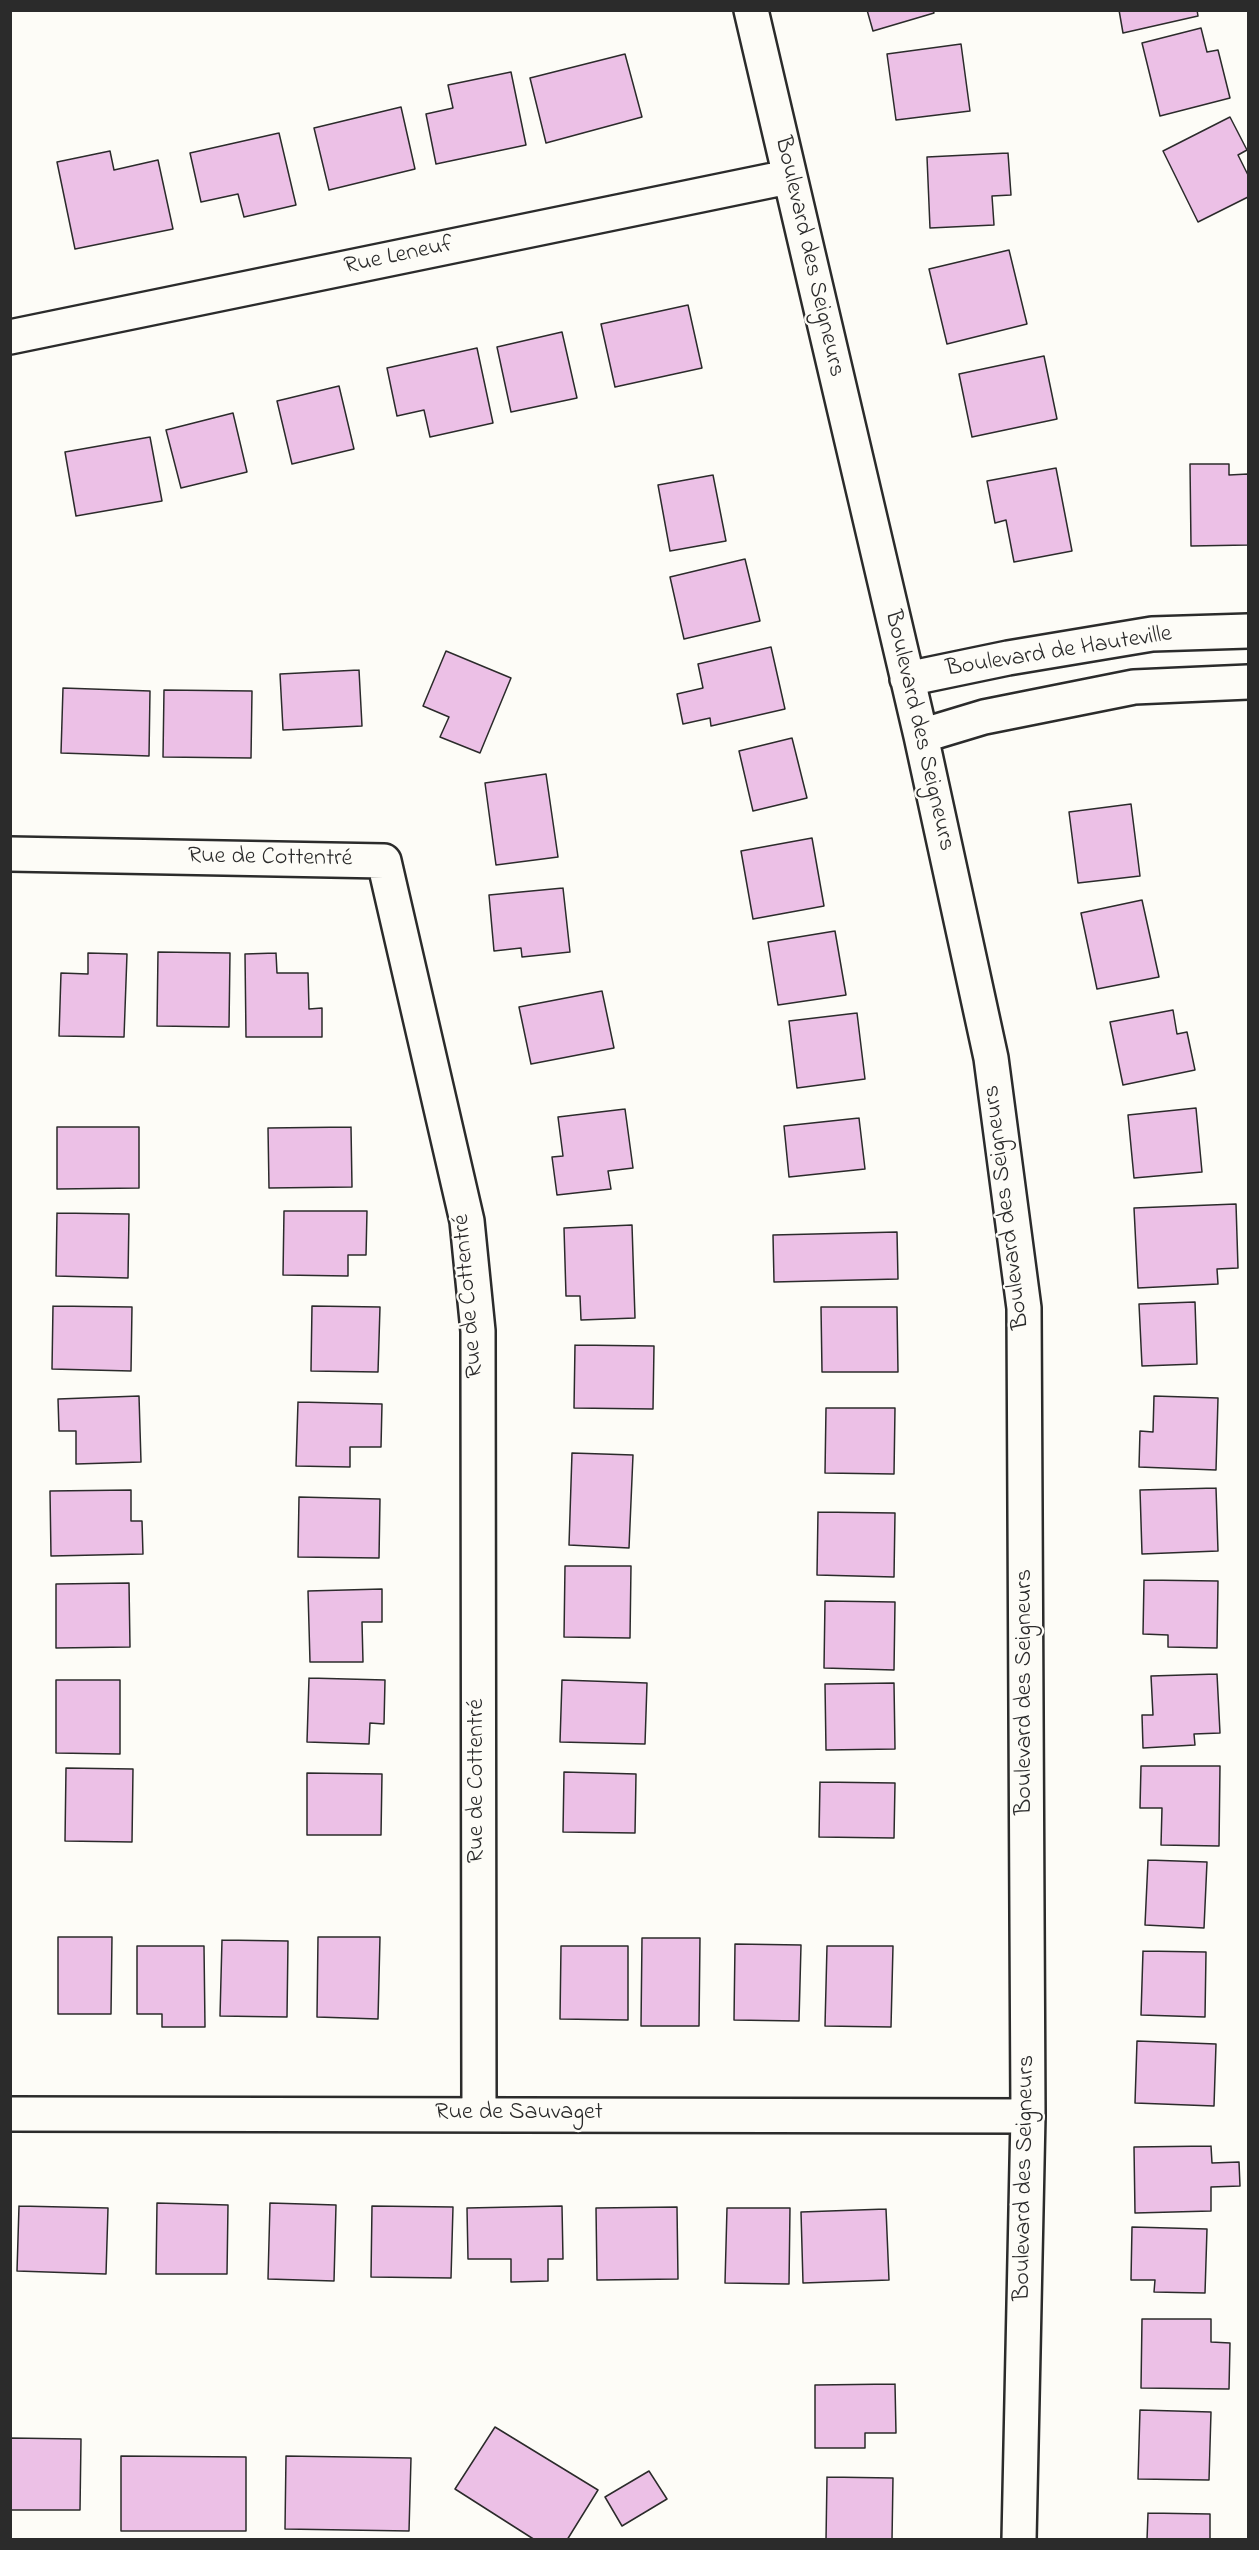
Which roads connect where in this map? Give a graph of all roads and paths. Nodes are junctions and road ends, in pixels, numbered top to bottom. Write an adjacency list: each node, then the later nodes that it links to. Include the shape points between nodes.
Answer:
1 (751, 10): 2 (street, Boulevard des Seigneurs)
2 (788, 177): 3 (street, Rue Leneuf); 5 (street, Boulevard des Seigneurs)
3 (10, 337)
4 (1248, 631): 5 (street, Boulevard de Hauteville, via 1152,634)
5 (907, 679): 7 (street, Boulevard des Seigneurs)
6 (1248, 682): 7 (street, Boulevard de Hauteville, via 1134,687 984,717)
7 (921, 736): 11 (street, Boulevard des Seigneurs, via 991,1058 1024,1308)
8 (10, 854): 9 (street, Rue de Cottentré, via 384,861 467,1221 478,1331)
9 (479, 2113): 10 (street, Rue de Sauvaget); 11 (street, Rue de Sauvaget)
10 (10, 2114)
11 (1028, 2116): 12 (street, Boulevard des Seigneurs)
12 (1019, 2540)

